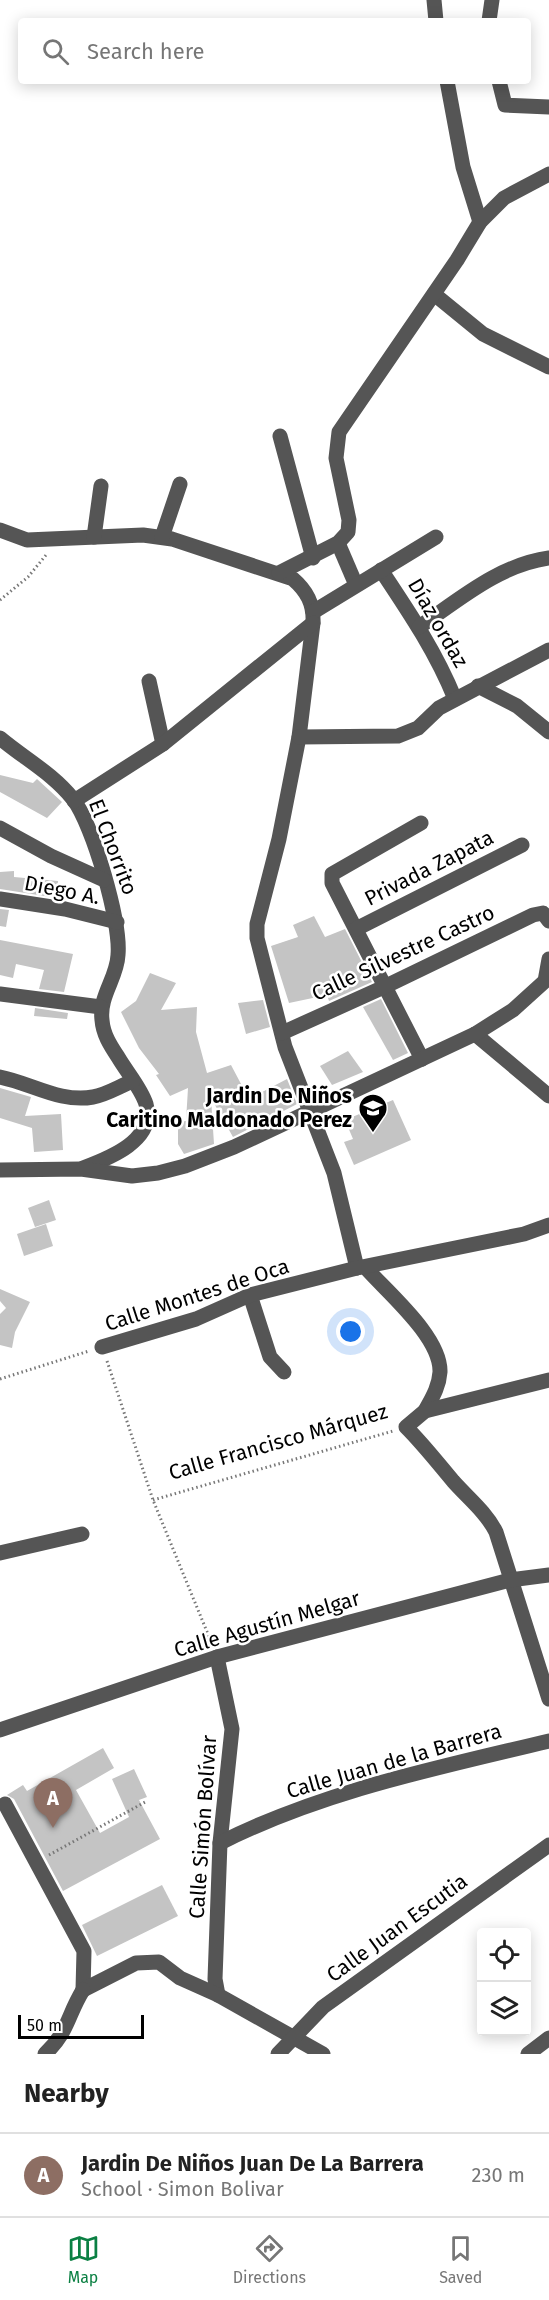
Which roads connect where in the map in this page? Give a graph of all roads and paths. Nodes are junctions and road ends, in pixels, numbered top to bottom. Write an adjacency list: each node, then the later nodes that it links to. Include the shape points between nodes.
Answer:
1 (434, 0): 3 (street)
2 (492, 0): 4 (street)
3 (436, 18)
4 (489, 18)
5 (448, 84): 9 (street, via 463,167)
6 (500, 84): 7 (street, via 505,105)
7 (549, 107)
8 (549, 174): 9 (street, via 504,198)
9 (480, 222): 10 (street)
10 (434, 294): 11 (street, via 483,334); 20 (street, via 339,432 336,458 349,520 348,532)
11 (549, 367)
12 (280, 436): 21 (street)
13 (180, 484): 17 (street)
14 (101, 486): 16 (street)
15 (0, 530): 19 (street, via 27,540)
16 (94, 537): 17 (street); 19 (street)
17 (162, 537): 24 (street)
18 (435, 537): 23 (street)
19 (59, 539): 26 (path, via 28,577)
20 (338, 543): 21 (street); 25 (street)
21 (313, 558): 24 (street)
22 (549, 558): 28 (street, via 526,561 503,571)
23 (381, 570): 25 (street); 28 (street, Díaz ordaz)
24 (279, 573): 27 (street, via 302,587)
25 (356, 585): 27 (street)
26 (0, 600)
27 (313, 617): 34 (street); 36 (street)
28 (419, 627): 32 (street, Díaz ordaz)
29 (549, 650): 31 (street)
30 (149, 681): 36 (street)
31 (478, 686): 32 (street); 33 (street, via 517,706)
32 (455, 699): 34 (street, via 418,728 398,736)
33 (549, 732)
34 (299, 737): 51 (street, via 257,924 257,938)
35 (0, 738): 37 (street, El Chorrito, via 32,760)
36 (163, 744): 37 (street)
37 (74, 801): 41 (street, El Chorrito)
38 (421, 823): 45 (street, via 332,874 332,883)
39 (0, 828): 41 (street)
40 (522, 845): 45 (street, Privada Zapata)
41 (104, 880): 44 (street, El Chorrito)
42 (0, 899): 44 (street, Diego A.)
43 (546, 917): 48 (street, Calle Silvestre Castro, via 534,915)
44 (117, 922): 50 (street, El Chorrito, via 118,956)
45 (356, 929): 48 (street)
46 (549, 958): 47 (street)
47 (547, 983): 52 (street)
48 (384, 987): 51 (street, Calle Silvestre Castro); 53 (street)
49 (0, 994): 50 (street)
50 (101, 1006): 55 (street, El Chorrito, via 107,1040)
51 (282, 1033): 57 (street)
52 (475, 1034): 53 (street); 56 (street)
53 (422, 1059): 57 (street)
54 (0, 1077): 55 (street, via 71,1097 93,1097)
55 (133, 1081): 58 (street, El Chorrito, via 145,1101 145,1128 109,1159)
56 (549, 1096)
57 (312, 1110): 58 (street, via 234,1147 158,1173 132,1176); 61 (street)
58 (81, 1169): 59 (street)
59 (0, 1170)
60 (549, 1225): 61 (street, Calle Montes de Oca, via 524,1234)
61 (362, 1268): 62 (street, Calle Montes de Oca); 67 (street, via 416,1322 436,1353 438,1387)
62 (250, 1295): 63 (street, Calle Montes de Oca, via 196,1319); 64 (street, via 270,1357)
63 (102, 1347): 65 (path, Calle Montes de Oca); 69 (path)
64 (284, 1372)
65 (0, 1379)
66 (549, 1380): 67 (street, Calle Francisco Márquez)
67 (425, 1411): 68 (street, Calle Francisco Márquez)
68 (406, 1427): 69 (path, Calle Francisco Márquez); 73 (street, via 490,1520)
69 (153, 1500): 74 (path)
70 (82, 1534): 71 (street)
71 (0, 1553)
72 (549, 1575): 73 (street, Calle Agustín Melgar)
73 (510, 1580): 74 (street, Calle Agustín Melgar); 75 (street)
74 (217, 1657): 76 (street, Calle Agustín Melgar); 80 (street, Calle Simón Bolívar, via 232,1729)
75 (549, 1699)
76 (0, 1730)
77 (549, 1741): 80 (street, Calle Juan de la Barrera, via 376,1783 267,1819)
78 (147, 1801): 82 (path)
79 (5, 1804): 82 (street)
80 (220, 1843): 84 (street, Calle Simón Bolívar, via 215,1980)
81 (549, 1845): 85 (street, Calle Juan Escutia, via 323,2007)
82 (37, 1861): 83 (street, via 84,1951)
83 (83, 1990): 84 (street, via 150,1960); 87 (street, via 66,2030)
84 (218, 1995): 85 (street)
85 (295, 2038): 88 (street, Calle Juan Escutia); 89 (street)
86 (549, 2038): 90 (street)
87 (45, 2054)
88 (278, 2054)
89 (323, 2054)
90 (528, 2054)

